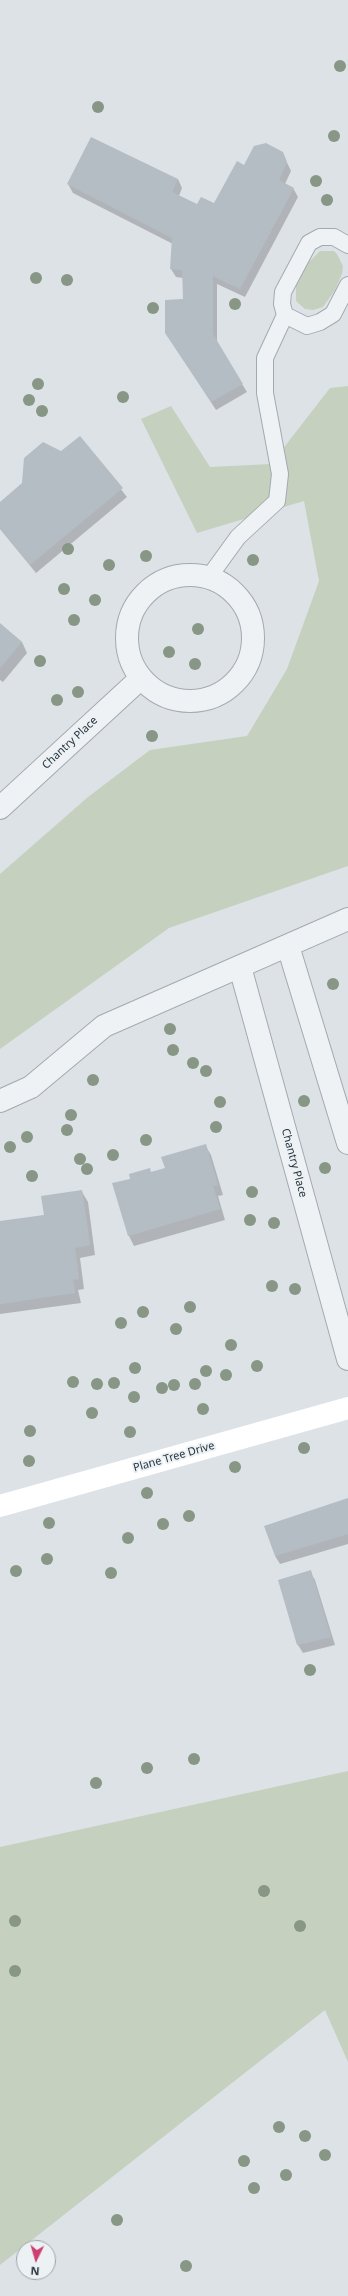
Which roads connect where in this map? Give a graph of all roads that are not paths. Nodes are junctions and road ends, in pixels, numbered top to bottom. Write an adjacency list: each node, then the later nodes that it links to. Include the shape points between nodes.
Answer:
1 (348, 245): 3 (lane, via 334,237 320,237 309,243 283,292 282,304)
2 (348, 285): 3 (lane, via 333,314 320,322 307,326)
3 (285, 315): 4 (lane, via 265,358 265,394 280,474 277,501 238,537)
4 (209, 577): 5 (street, via 188,575 169,579 151,588 137,603 129,622 126,641 130,661); 5 (street, via 228,587 243,602 252,622 254,643 249,664 237,682 219,695 198,702 177,700 157,693)
5 (140, 679): 6 (street, Chantry Place)
6 (0, 808)
7 (348, 919): 8 (street)
8 (288, 946): 9 (street); 11 (street)
9 (240, 967): 10 (street, via 104,1026 31,1087); 12 (street, Chantry Place)
10 (0, 1101)
11 (348, 1143)
12 (348, 1359)
13 (348, 1408): 14 (street, Plane Tree Drive)
14 (0, 1506)

